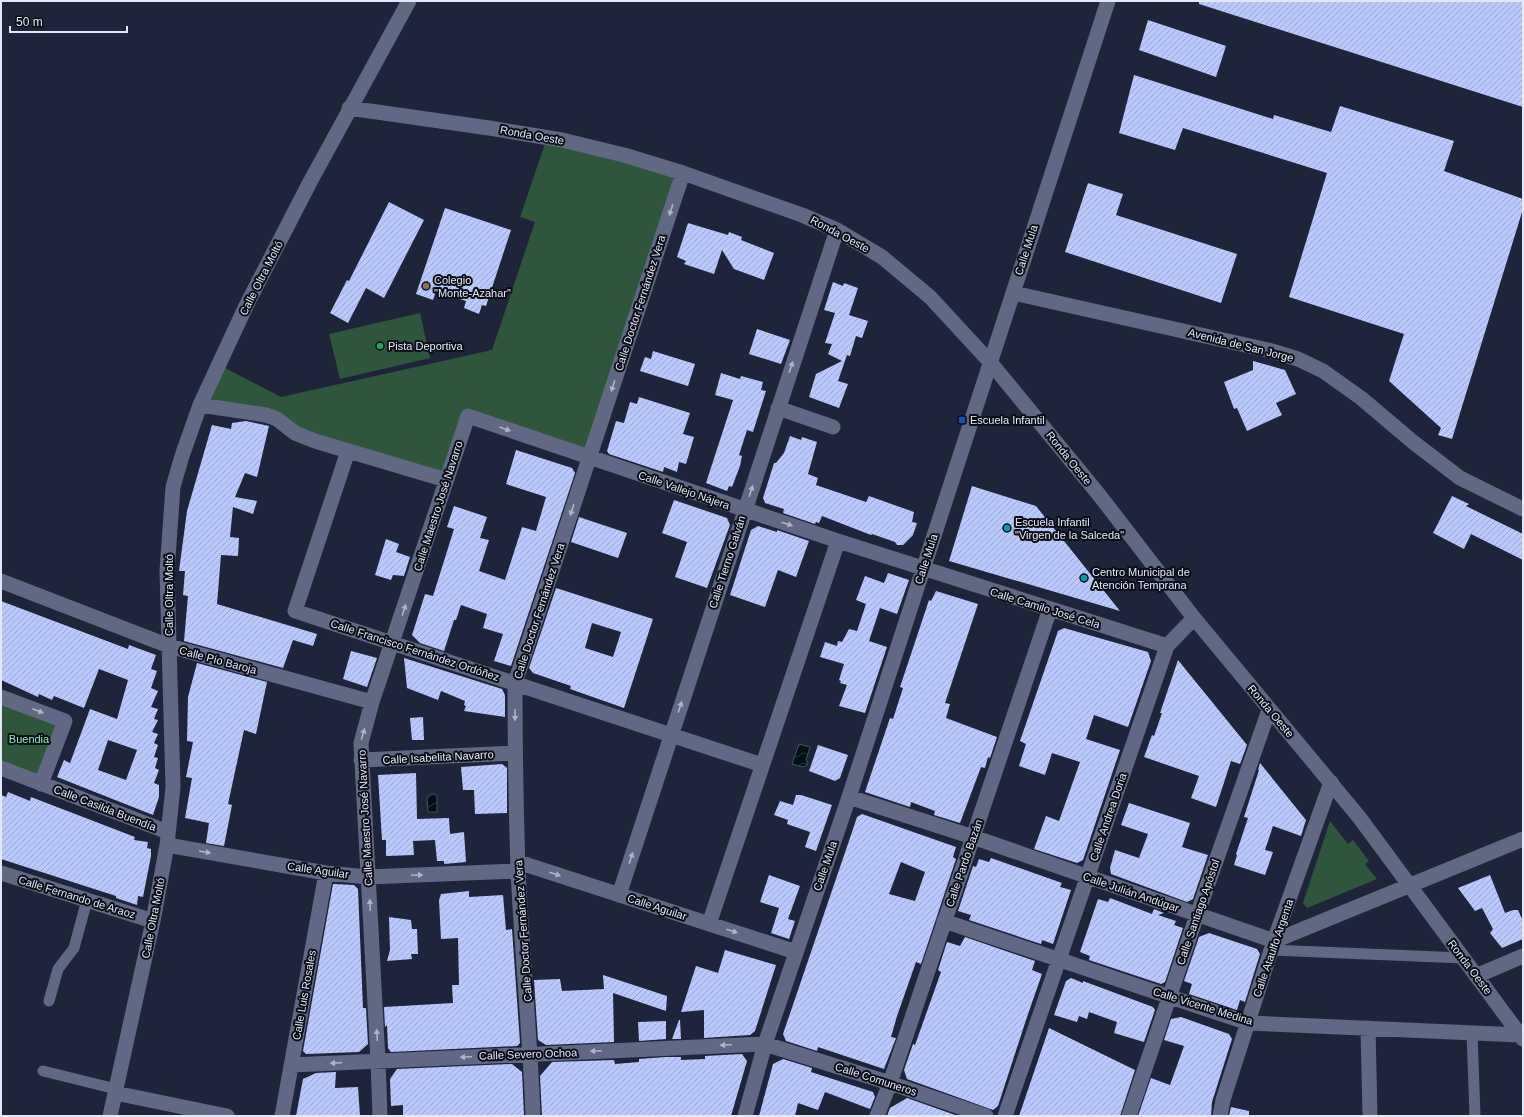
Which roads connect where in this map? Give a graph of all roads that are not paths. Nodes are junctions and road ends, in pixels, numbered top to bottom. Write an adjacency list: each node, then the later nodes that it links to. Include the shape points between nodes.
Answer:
1 (409, 1): 3 (street, Calle Oltra Moltó)
2 (1108, 1): 6 (street, Calle Mula)
3 (349, 108): 4 (street, Ronda Oeste, via 562,140); 8 (street, Calle Oltra Moltó, via 246,306)
4 (683, 173): 5 (street, Ronda Oeste, via 771,202); 13 (street, Calle Doctor Fernández Vera, one-way to 13)
5 (836, 230): 7 (street, Ronda Oeste, via 882,257 930,297); 9 (street, Calle Tierno Galván, one-way to 5)
6 (1013, 293): 7 (street, Calle Mula); 15 (street, Avenida de San Jorge, via 1298,359 1323,371 1361,398 1460,478)
7 (990, 362): 18 (street, Calle Mula); 21 (street, Ronda Oeste, via 1100,496)
8 (200, 405): 12 (street, via 266,415 277,419 295,433); 23 (street, Calle Oltra Moltó, via 173,487 167,571)
9 (778, 408): 11 (street); 16 (street, Calle Tierno Galván, one-way to 9)
10 (468, 416): 13 (street, Calle Vallejo Nájera, one-way to 13); 14 (street, Calle Maestro José Navarro)
11 (833, 426)
12 (348, 451): 14 (street); 22 (street, Calle Francisco Fernández Ordóñez, via 295,611)
13 (589, 458): 16 (street, Calle Vallejo Nájera); 25 (street, Calle Doctor Fernández Vera, one-way to 25)
14 (446, 480): 22 (street, Calle Maestro José Navarro, one-way to 14)
15 (1523, 509)
16 (744, 510): 17 (street, Calle Vallejo Nájera, one-way to 17); 29 (street, Calle Tierno Galván, one-way to 16)
17 (838, 542): 18 (street, Calle Vallejo Nájera); 32 (street)
18 (923, 569): 20 (street, Calle Camilo José Cela); 36 (street, Calle Mula)
19 (1, 581): 23 (street, Calle Pío Baroja)
20 (1050, 609): 24 (street, Calle Camilo José Cela); 37 (street, Calle Pardo Bazán)
21 (1194, 618): 24 (street, Calle Andrea Doria); 28 (street, Ronda Oeste)
22 (393, 643): 25 (street, Calle Francisco Fernández Ordóñez); 27 (street, Calle Maestro José Navarro)
23 (169, 646): 27 (street, Calle Pío Baroja); 38 (street, Calle Oltra Moltó, via 174,787)
24 (1167, 646): 44 (street, Calle Andrea Doria)
25 (515, 682): 29 (street, Calle Francisco Fernández Ordóñez); 30 (street, Calle Doctor Fernández Vera, one-way to 30)
26 (1, 698): 35 (street, Calle Casilda Buendía, one-way to 35, via 65,722)
27 (372, 702): 31 (street, Calle Maestro José Navarro, one-way to 27, via 361,743)
28 (1269, 710): 34 (street, Ronda Oeste); 48 (street, Calle Santiago Apóstol)
29 (671, 735): 32 (street, Calle Francisco Fernández Ordóñez); 46 (street, Calle Tierno Galván, one-way to 29)
30 (515, 753): 31 (street, Calle Isabelita Navarro); 40 (street, Calle Doctor Fernández Vera)
31 (361, 760): 43 (street, Calle Maestro José Navarro)
32 (762, 765): 51 (street)
33 (1, 768): 35 (street, Calle Casilda Buendía)
34 (1331, 782): 45 (street, Ronda Oeste); 52 (street, Calle Ataulfo Argenta)
35 (41, 784): 38 (street, Calle Casilda Buendía)
36 (849, 797): 37 (street, Calle Julián Andúgar); 53 (street, Calle Mula)
37 (972, 837): 44 (street, Calle Julián Andúgar); 50 (street, Calle Pardo Bazán)
38 (168, 838): 42 (street, Calle Aguilar, one-way to 42); 49 (street, Calle Oltra Moltó)
39 (1523, 839): 45 (street)
40 (518, 867): 43 (street, Calle Aguilar, one-way to 40); 46 (street, Calle Aguilar, one-way to 46); 65 (street, Calle Doctor Fernández Vera)
41 (1, 873): 47 (street, Calle Fernando de Araoz)
42 (326, 873): 43 (street, Calle Aguilar); 67 (street, Calle Luis Rosales)
43 (368, 877): 66 (street, Calle Maestro José Navarro, one-way to 43)
44 (1087, 877): 48 (street, Calle Julián Andúgar); 56 (street, Calle Andrea Doria)
45 (1410, 886): 52 (street); 55 (street, Ronda Oeste)
46 (619, 895): 51 (street, Calle Aguilar)
47 (86, 900): 49 (street, Calle Fernando de Araoz); 59 (street, via 74,948 58,969)
48 (1197, 915): 52 (street, Calle Julián Andúgar); 58 (street, Calle Santiago Apóstol)
49 (153, 921): 70 (street, Calle Oltra Moltó)
50 (944, 921): 56 (street, Calle Vicente Medina); 69 (street, Calle Pardo Bazán)
51 (709, 924): 53 (street, Calle Aguilar, one-way to 53)
52 (1273, 946): 55 (street); 60 (street, Calle Ataulfo Argenta)
53 (796, 952): 64 (street, Calle Mula)
54 (1523, 956): 57 (street)
55 (1463, 958): 57 (street, Ronda Oeste)
56 (1059, 959): 58 (street, Calle Vicente Medina); 80 (street, Calle Andrea Doria)
57 (1476, 976): 63 (street, Ronda Oeste)
58 (1169, 996): 60 (street, Calle Vicente Medina); 81 (street, Calle Santiago Apóstol)
59 (49, 1001)
60 (1248, 1023): 61 (street, Calle Vicente Medina); 82 (street, Calle Ataulfo Argenta)
61 (1368, 1028): 62 (street, Calle Vicente Medina); 83 (street)
62 (1472, 1033): 63 (street, Calle Vicente Medina); 84 (street)
63 (1522, 1037)
64 (765, 1044): 65 (street, Calle Severo Ochoa, one-way to 65); 69 (street, Calle Comuneros); 77 (street, Calle Mula)
65 (531, 1054): 66 (street, Calle Severo Ochoa, one-way to 66); 76 (street, Calle Doctor Fernández Vera)
66 (378, 1061): 67 (street, Calle Severo Ochoa, one-way to 67); 75 (street, Calle Maestro José Navarro)
67 (291, 1065): 74 (street, Calle Luis Rosales)
68 (43, 1071): 70 (street)
69 (890, 1083): 78 (street, Calle Pardo Bazán); 79 (street, Calle Comuneros)
70 (116, 1091): 71 (street); 72 (street, Calle Oltra Moltó)
71 (208, 1114): 73 (street)
72 (110, 1116)
73 (227, 1116)
74 (282, 1116)
75 (380, 1116)
76 (533, 1116)
77 (745, 1116)
78 (877, 1116)
79 (986, 1116)
80 (1004, 1116)
81 (1129, 1116)
82 (1220, 1116)
83 (1370, 1116)
84 (1475, 1116)

